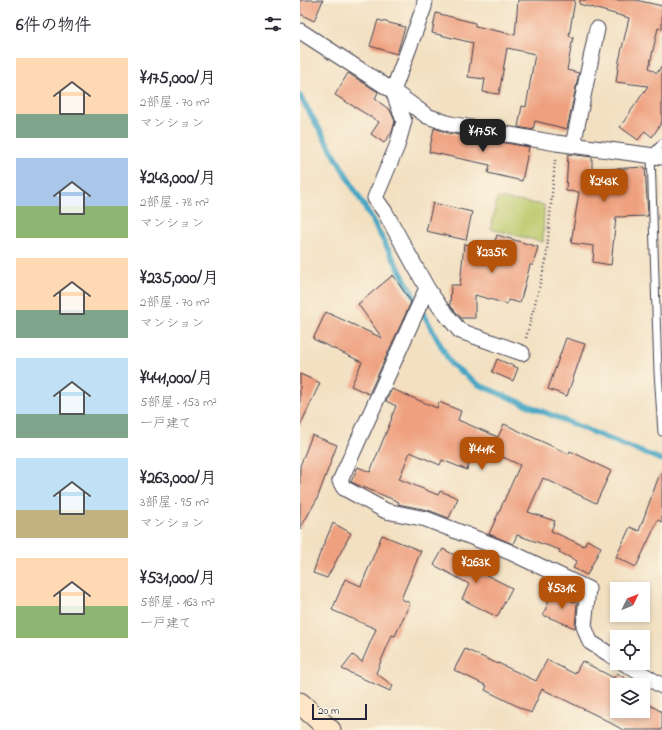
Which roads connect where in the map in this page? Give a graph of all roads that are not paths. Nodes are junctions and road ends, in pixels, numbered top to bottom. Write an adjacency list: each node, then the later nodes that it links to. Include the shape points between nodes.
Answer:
1 (425, 0): 4 (street)
2 (597, 29): 6 (street)
3 (300, 31): 4 (street)
4 (393, 91): 6 (street, via 427,116 450,124); 8 (street, via 404,121 397,146 375,198 385,212)
5 (662, 142): 7 (lane)
6 (573, 145): 7 (street)
7 (657, 156): 10 (lane, via 658,372)
8 (424, 295): 9 (street, via 440,307 460,331); 11 (street, via 340,480 344,488 386,511 426,519 510,552 588,589 584,626 590,642)
9 (522, 353)
10 (662, 432)
11 (610, 655)
12 (636, 670): 13 (street)
13 (662, 686)
14 (300, 703): 15 (main road)
15 (330, 730)

